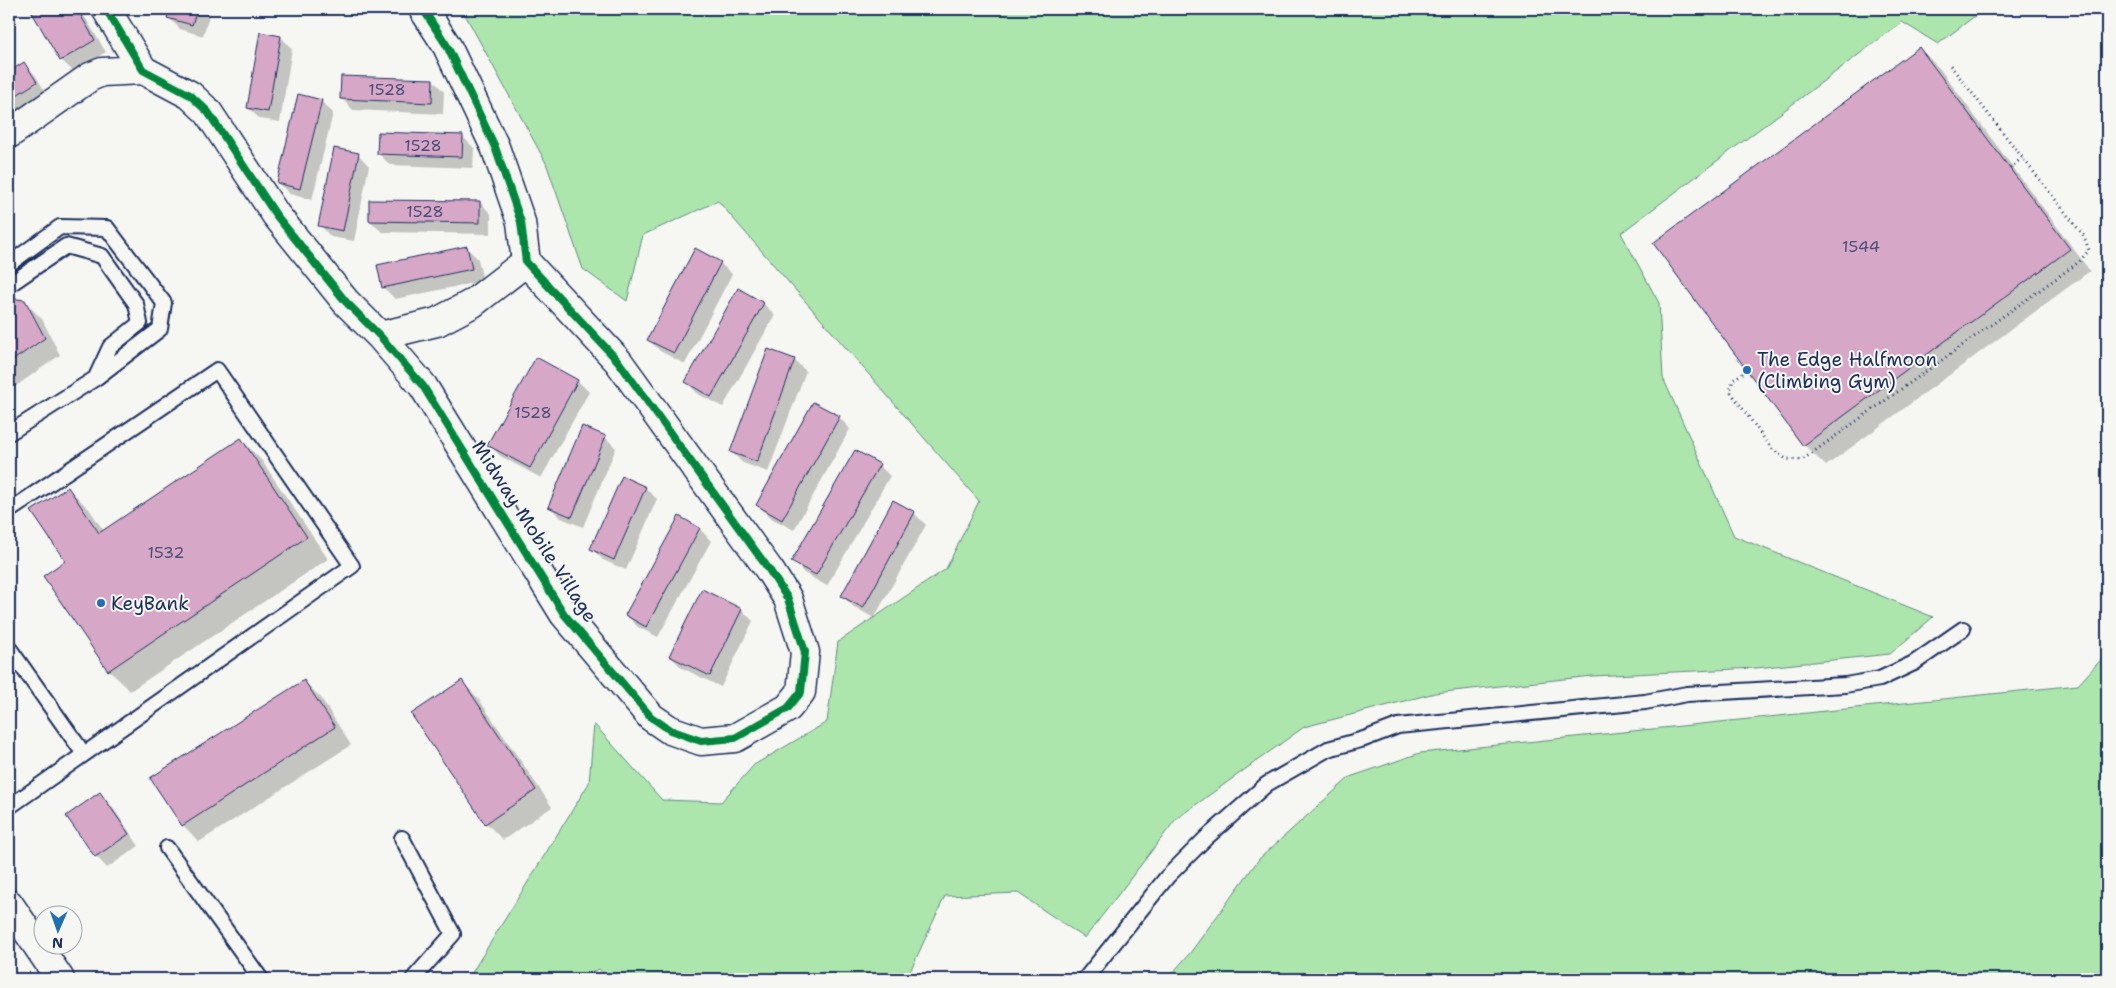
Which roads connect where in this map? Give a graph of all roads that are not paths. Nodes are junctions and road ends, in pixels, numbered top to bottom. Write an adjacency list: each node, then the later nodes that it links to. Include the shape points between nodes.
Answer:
1 (106, 9): 3 (street)
2 (423, 9): 5 (street, via 447,46 495,147 521,222)
3 (143, 70): 4 (street, via 102,72 90,76); 8 (street, Midway Mobile Village, via 190,95 208,112 276,215 346,302)
4 (9, 134)
5 (526, 262): 8 (street, via 473,303 437,322); 8 (street, Midway Mobile Village, via 618,361 788,599 805,652 801,692 788,708 735,738 701,741 670,730 651,717 564,614 424,386)
6 (9, 264): 9 (lane, via 60,227 107,228 164,303 160,329)
7 (9, 285): 9 (lane, via 66,246 102,256 136,304 140,323 110,347)
8 (380, 336)
9 (96, 378): 10 (lane)
10 (9, 433)
11 (9, 511): 14 (lane, via 217,370 352,566)
12 (1963, 629): 22 (lane, via 1914,663 1880,679 1846,685 1687,694 1646,702 1398,726 1328,749 1267,784 1206,838 1167,877)
13 (9, 648): 14 (lane)
14 (84, 754): 15 (lane)
15 (9, 807)
16 (402, 838): 21 (lane, via 453,934)
17 (167, 848): 20 (lane)
18 (9, 904): 19 (street)
19 (60, 979)
20 (261, 979)
21 (413, 979)
22 (1085, 979)

